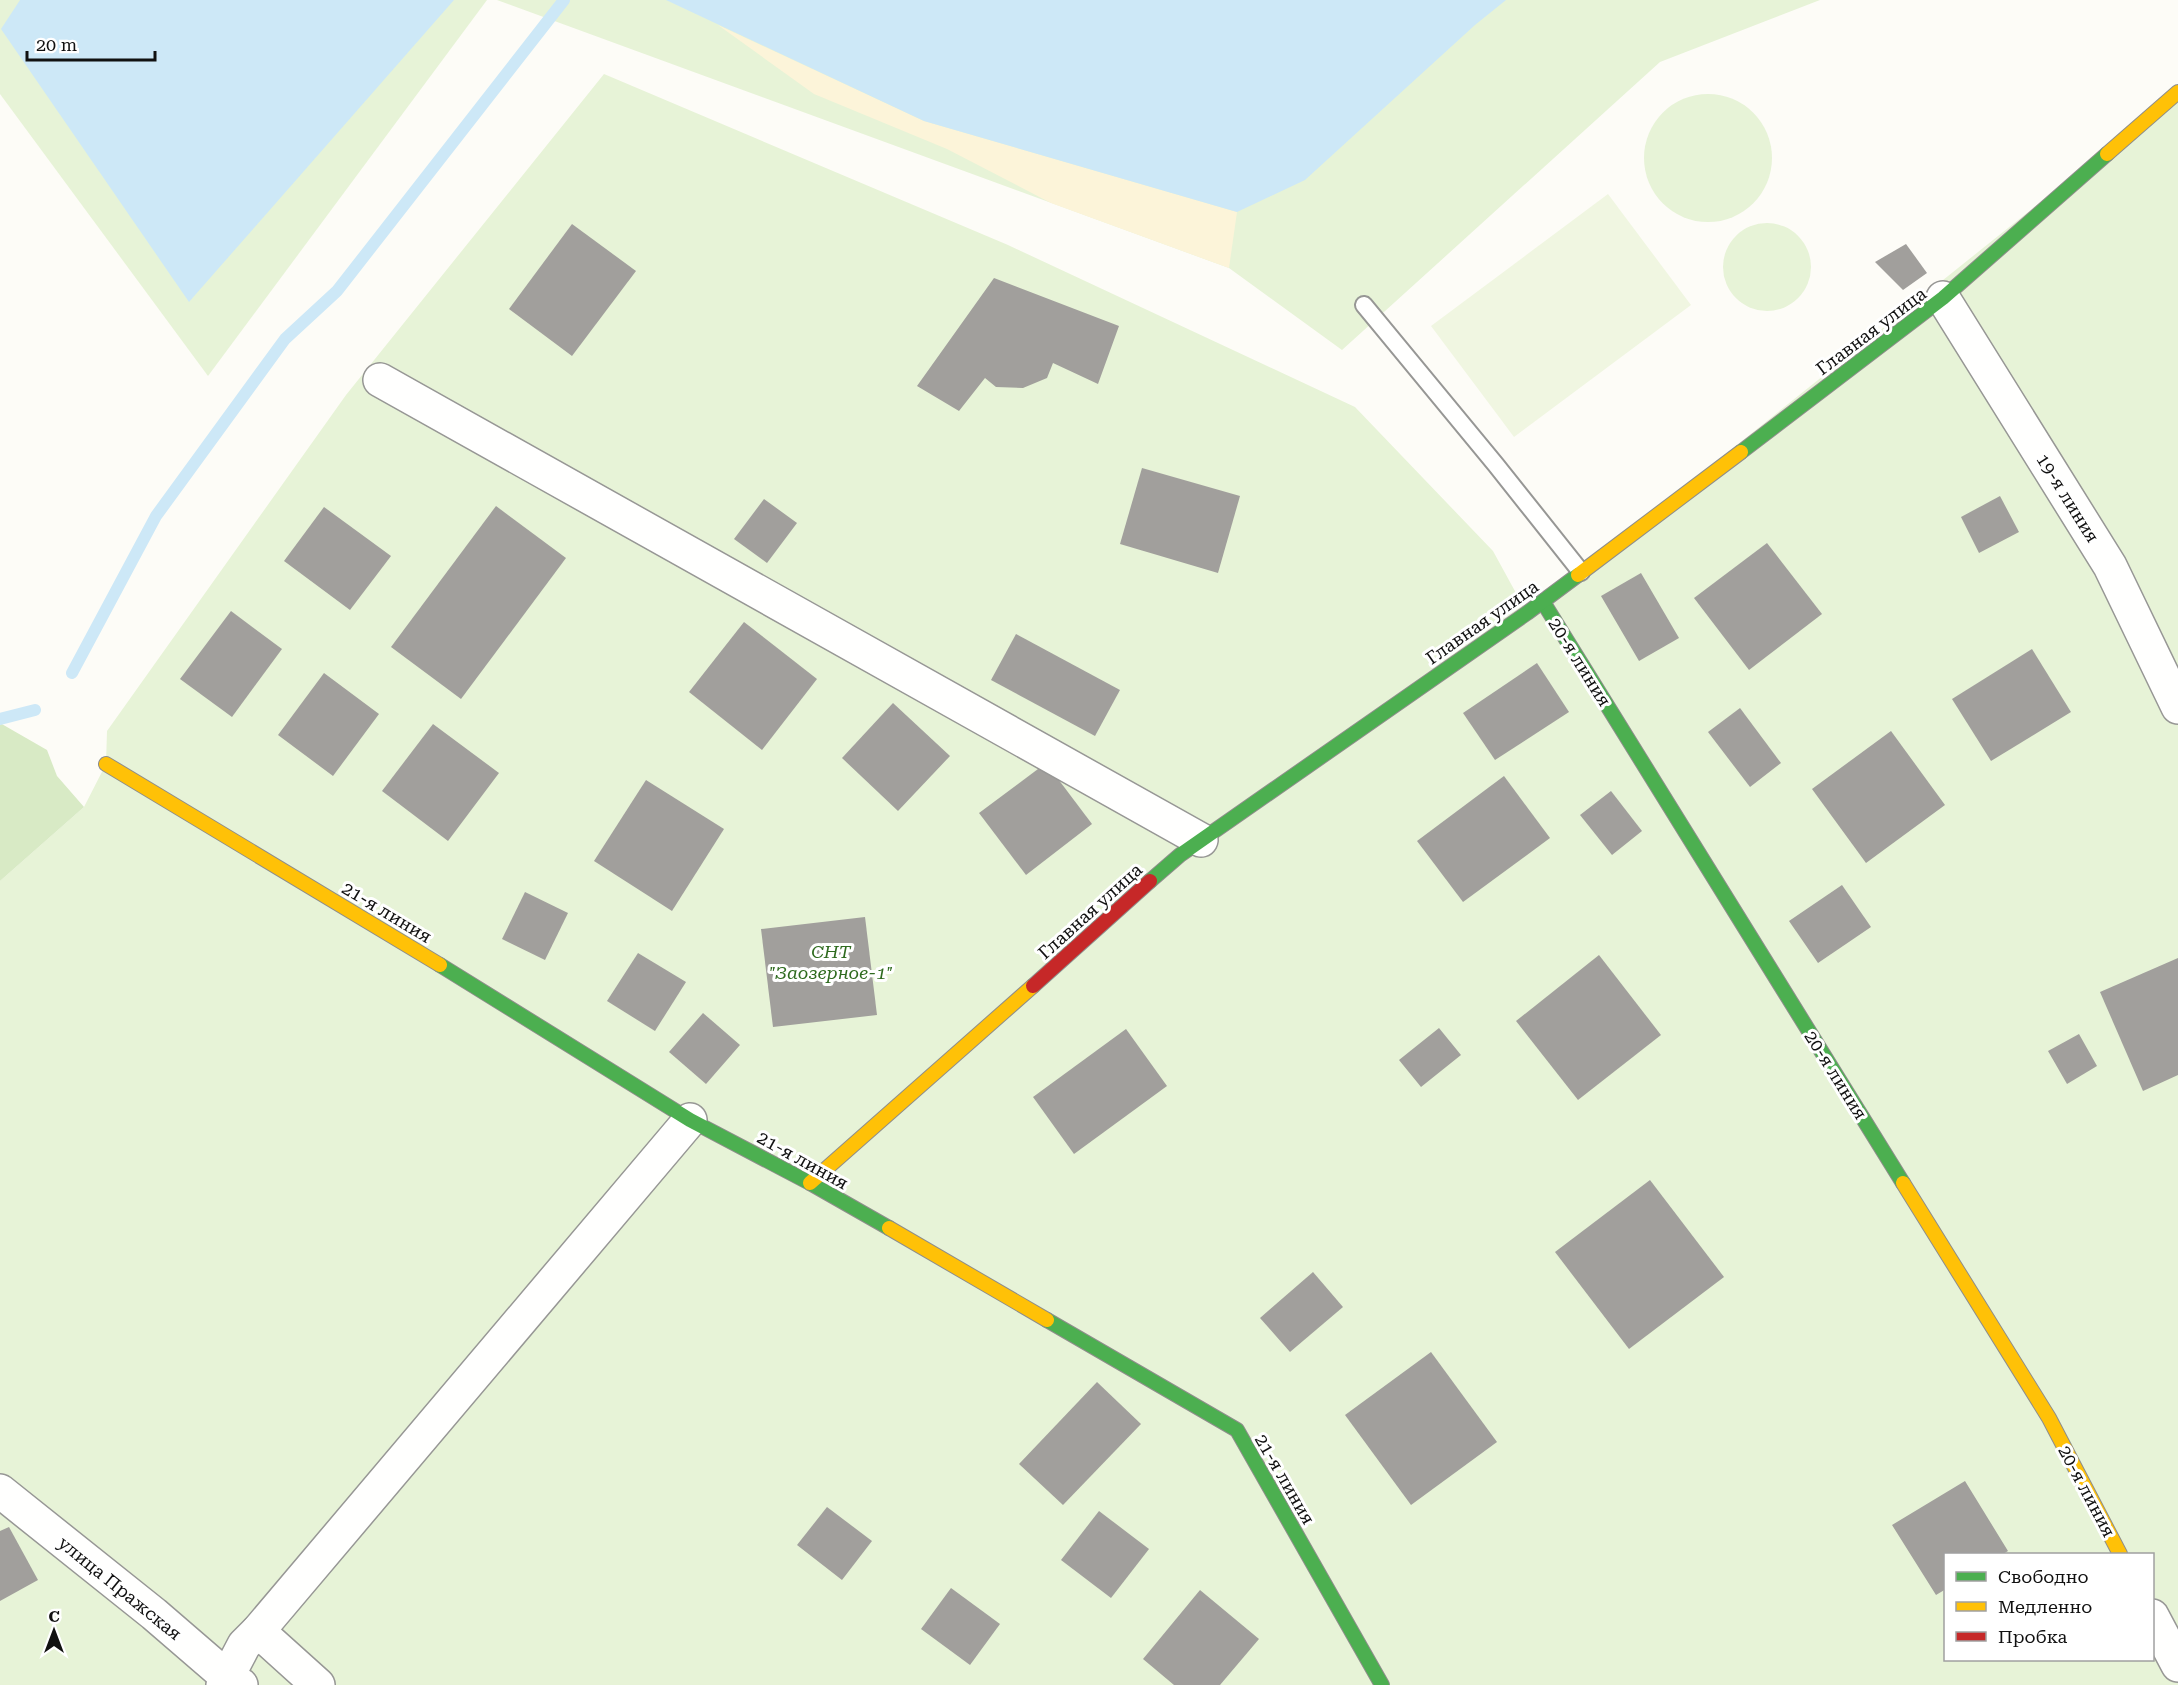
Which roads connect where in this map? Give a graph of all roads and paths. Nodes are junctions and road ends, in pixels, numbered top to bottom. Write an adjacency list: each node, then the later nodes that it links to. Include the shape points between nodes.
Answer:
1 (2178, 92): 2 (street, Главная улица)
2 (1943, 298): 5 (street, Главная улица); 7 (street, 19-я линия, via 2110,566)
3 (1364, 305): 5 (lane)
4 (380, 380): 9 (street)
5 (1581, 572): 6 (street, Главная улица)
6 (1543, 602): 9 (street, Главная улица); 13 (street, 20-я линия, via 2049,1418)
7 (2178, 707)
8 (106, 764): 10 (street, 21-я линия)
9 (1201, 840): 11 (street, Главная улица)
10 (690, 1120): 11 (street, 21-я линия); 15 (street)
11 (810, 1183): 19 (street, 21-я линия, via 1237,1430)
12 (0, 1491): 17 (street, улица Пражская, via 154,1614)
13 (2119, 1553)
14 (2154, 1620): 16 (street)
15 (258, 1631): 17 (street, via 244,1645); 18 (street)
16 (2178, 1665)
17 (230, 1682)
18 (318, 1685)
19 (1382, 1685)

